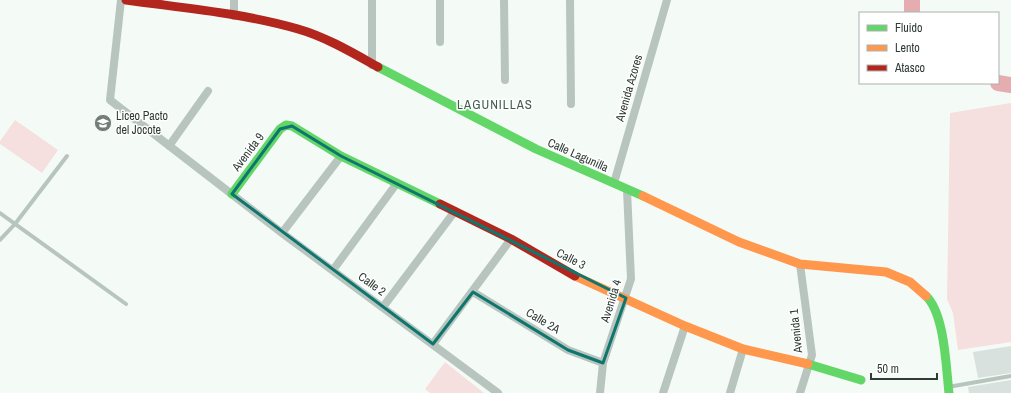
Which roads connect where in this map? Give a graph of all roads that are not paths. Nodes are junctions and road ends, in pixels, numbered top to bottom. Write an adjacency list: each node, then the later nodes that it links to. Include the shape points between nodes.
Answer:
1 (121, 0): 16 (street, Calle 2, via 110,100)
2 (126, 0): 9 (street, Calle Lagunilla)
3 (234, 0): 9 (street)
4 (372, 0): 11 (street)
5 (440, 0): 10 (street)
6 (504, 0): 12 (street)
7 (570, 0): 14 (street)
8 (667, 0): 20 (street, Avenida Azores)
9 (234, 16): 11 (street, Calle Lagunilla, via 299,29 343,48)
10 (440, 42)
11 (372, 65): 20 (street, Calle Lagunilla, via 536,149)
12 (505, 80)
13 (208, 91): 16 (street)
14 (571, 104)
15 (286, 125): 18 (street, Calle 3, via 292,126); 22 (street, Avenida 9, via 280,129)
16 (169, 146): 22 (street, Calle 2)
17 (67, 156): 25 (lane)
18 (340, 156): 19 (street, Calle 3); 26 (street)
19 (397, 183): 23 (street, Calle 3); 30 (street)
20 (614, 184): 21 (street, Calle Lagunilla)
21 (627, 190): 29 (street, Calle Lagunilla, via 739,242); 32 (street, Avenida 4, via 631,279)
22 (232, 194): 26 (street, Calle 2)
23 (455, 211): 27 (street, Calle 3); 34 (street)
24 (0, 213): 25 (lane)
25 (15, 224): 28 (lane); 33 (lane)
26 (282, 233): 30 (street, Calle 2)
27 (511, 239): 31 (street); 32 (street, Calle 3, via 566,271)
28 (0, 240)
29 (800, 264): 39 (street, Avenida 1, via 812,355); 42 (street, Calle Lagunilla, via 886,272 910,282 920,290 932,305 940,325)
30 (333, 270): 34 (street, Calle 2)
31 (472, 292): 36 (street); 38 (street, Calle 2A, via 568,350)
32 (626, 298): 35 (street, Calle 3); 38 (street, Avenida 4)
33 (126, 304)
34 (383, 307): 36 (street, Calle 2)
35 (685, 326): 37 (street, Calle 3); 45 (street)
36 (433, 344): 43 (street, Calle 2)
37 (743, 349): 39 (street, Calle 3); 46 (street)
38 (603, 363): 44 (street, Avenida 4)
39 (809, 364): 41 (street, Calle 3); 47 (street, Avenida 1)
40 (1011, 376): 42 (lane)
41 (860, 380)
42 (948, 390)
43 (498, 393)
44 (600, 393)
45 (663, 393)
46 (730, 393)
47 (800, 393)

